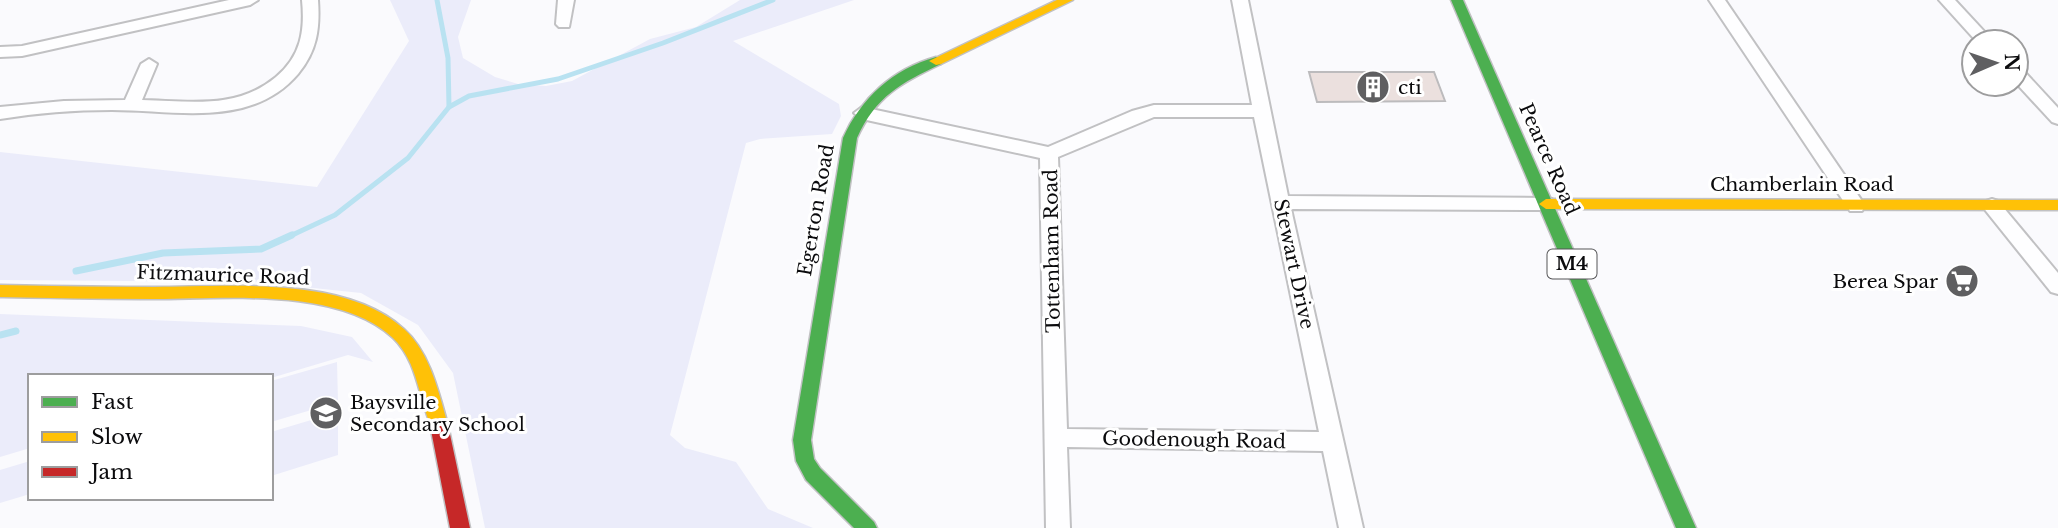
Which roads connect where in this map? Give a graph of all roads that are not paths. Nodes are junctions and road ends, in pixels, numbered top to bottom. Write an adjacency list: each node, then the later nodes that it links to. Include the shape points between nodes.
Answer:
1 (250, 0): 11 (street, via 22,51)
2 (310, 0): 14 (street, via 311,36 306,51 285,78 260,99 217,108)
3 (566, 0): 9 (street)
4 (1067, 0): 17 (street, Egerton Road, via 891,82)
5 (1240, 0): 15 (street, Stewart Drive)
6 (1457, 0): 21 (street, Pearce Road / M4)
7 (1717, 0): 24 (street)
8 (1947, 0): 10 (street)
9 (564, 24)
10 (1973, 28)
11 (0, 52)
12 (149, 64): 14 (street)
13 (2030, 88): 18 (street)
14 (131, 104): 16 (street)
15 (1261, 111): 19 (street, Tottenham Road, via 1154,111); 20 (street, Stewart Drive)
16 (0, 113)
17 (862, 113): 19 (street, via 1033,148); 30 (street, Egerton Road, via 847,148 802,440 805,461 813,474)
18 (2058, 118)
19 (1048, 155): 27 (street, Tottenham Road)
20 (1281, 202): 21 (street); 28 (street, Stewart Drive)
21 (1546, 204): 24 (street, Chamberlain Road); 33 (street, Pearce Road / M4)
22 (1992, 205): 23 (street, Chamberlain Road); 24 (street, Chamberlain Road); 25 (street)
23 (2058, 205)
24 (1856, 206)
25 (2058, 287)
26 (0, 291): 29 (street, Fitzmaurice Road, via 269,294 311,298 373,317 400,335 418,365 437,418)
27 (1056, 438): 28 (street, Goodenough Road); 31 (street, Tottenham Road)
28 (1332, 442): 32 (street, Stewart Drive)
29 (460, 528)
30 (866, 528)
31 (1058, 528)
32 (1351, 528)
33 (1686, 528)

